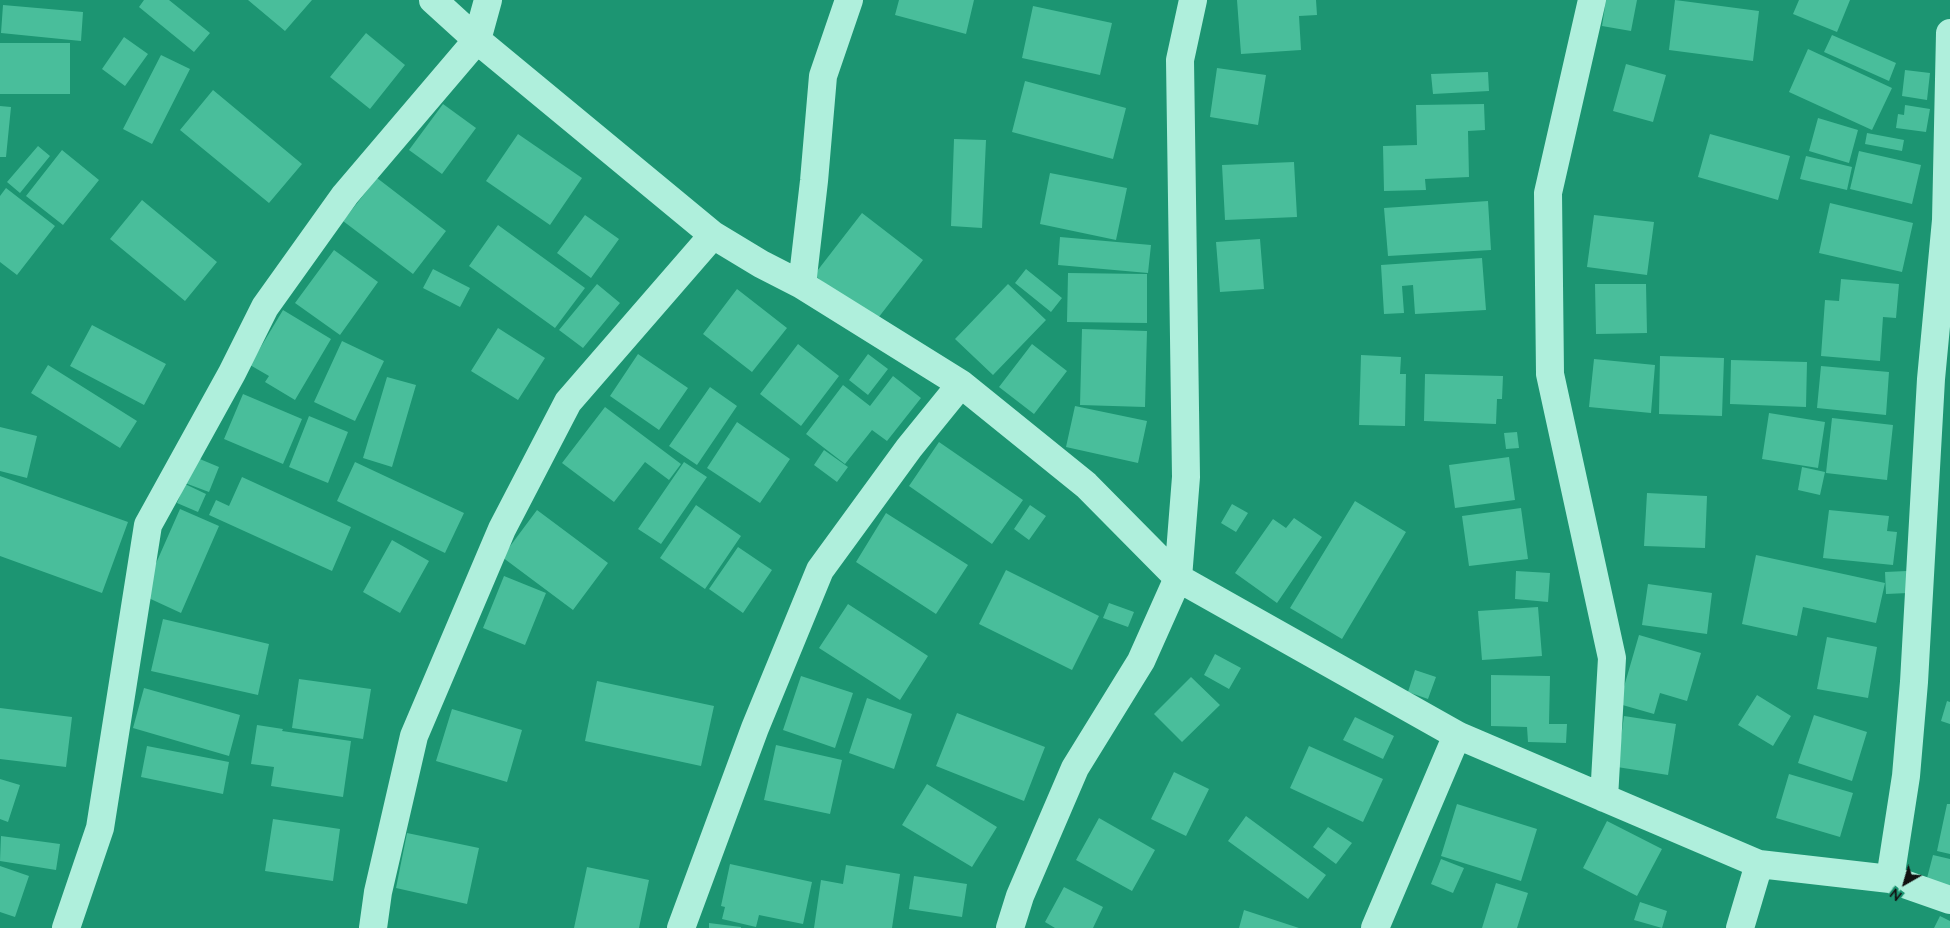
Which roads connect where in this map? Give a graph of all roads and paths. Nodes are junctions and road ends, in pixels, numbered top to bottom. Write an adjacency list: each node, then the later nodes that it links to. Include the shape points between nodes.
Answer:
1 (433, 0): 7 (street)
2 (488, 0): 7 (street)
3 (849, 0): 9 (street, via 823,76)
4 (1193, 0): 11 (street, via 1180,60 1186,478)
5 (1592, 0): 13 (street, via 1548,193 1550,374 1612,658)
6 (1950, 33): 15 (street, via 1946,220 1931,379 1914,672 1906,776)
7 (477, 40): 8 (street); 17 (street, via 345,195 265,307 148,525 100,828)
8 (713, 235): 9 (street); 18 (street, via 568,402 502,529 414,736 378,892)
9 (802, 285): 10 (street)
10 (961, 384): 11 (street, via 1086,484); 19 (street, via 909,448 820,570 755,728)
11 (1178, 578): 12 (street); 20 (street, via 1140,661 1075,768 1020,896)
12 (1457, 735): 13 (street); 21 (street)
13 (1604, 798): 14 (street)
14 (1759, 864): 15 (street); 22 (street)
15 (1890, 879): 16 (street)
16 (1950, 900)
17 (66, 928)
18 (373, 928)
19 (681, 928)
20 (1010, 928)
21 (1375, 928)
22 (1740, 928)

